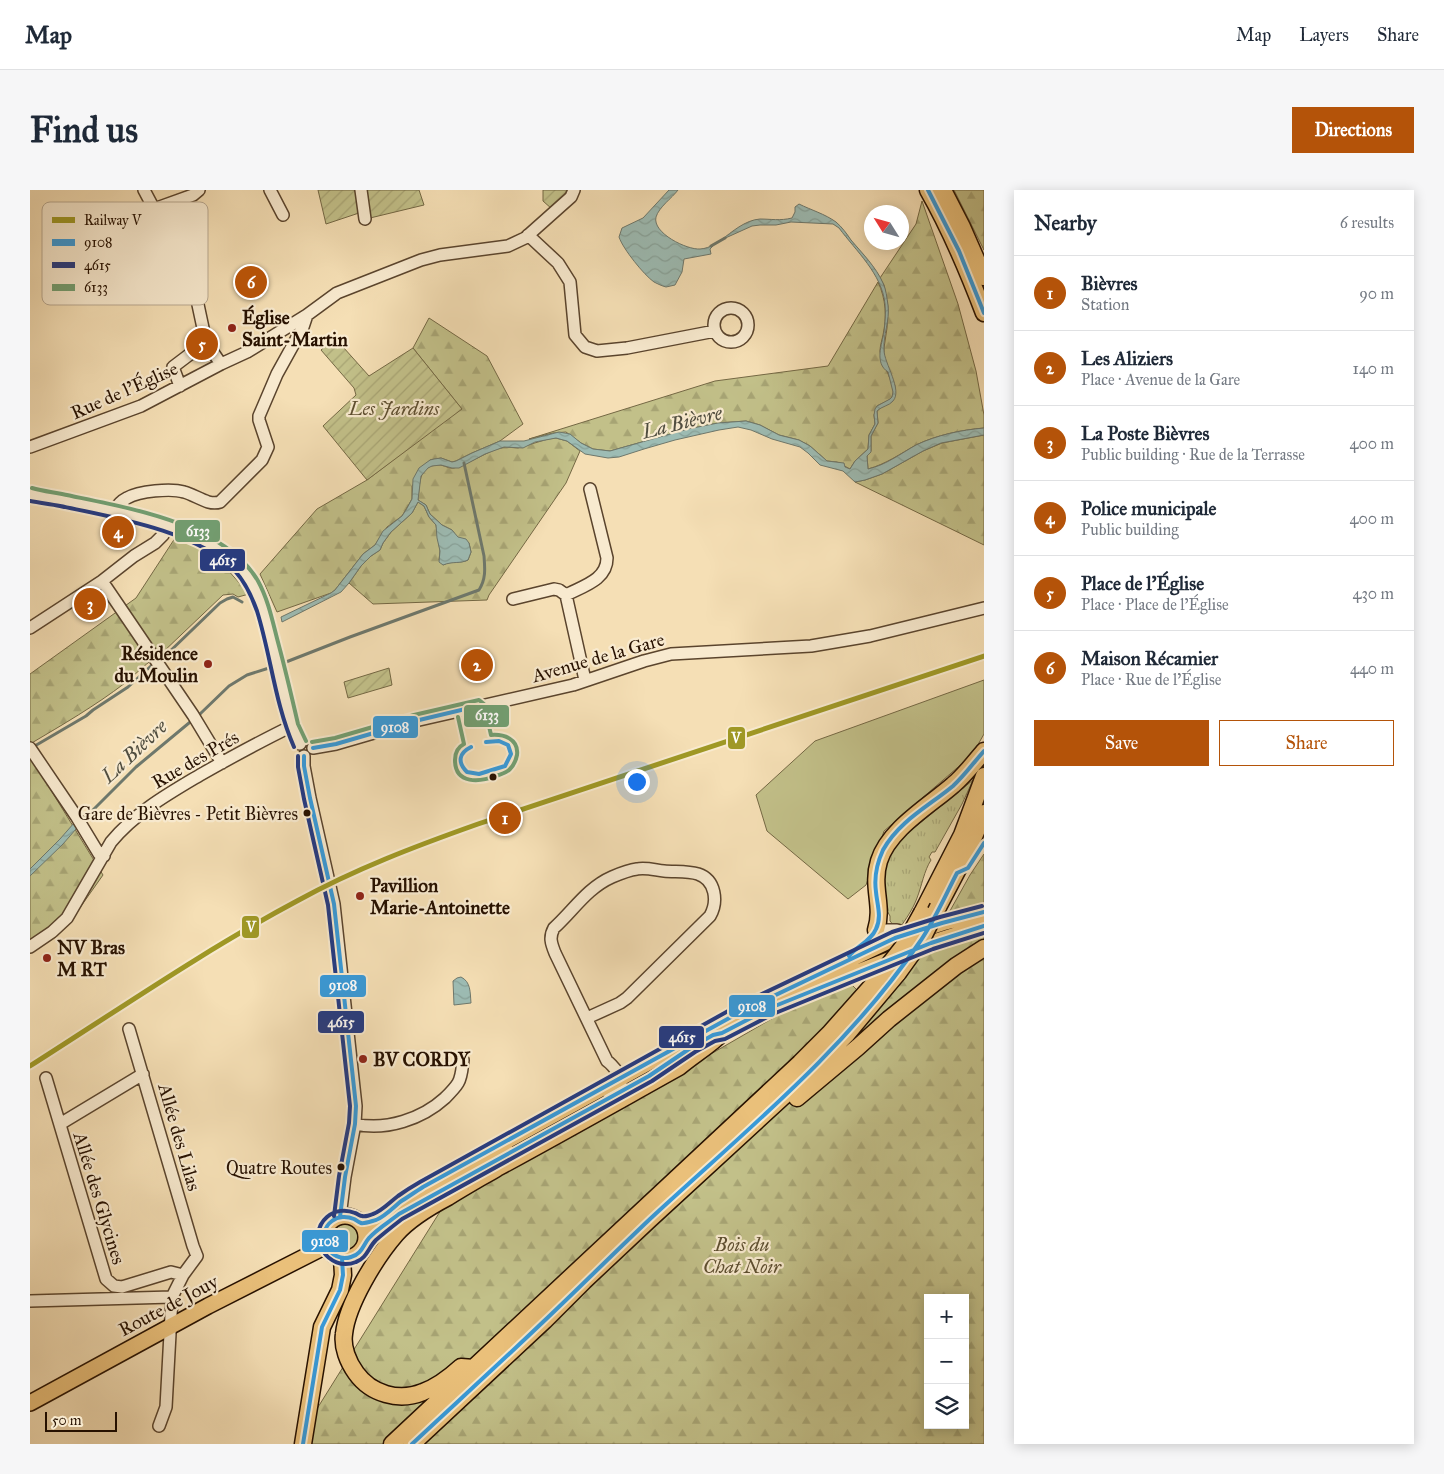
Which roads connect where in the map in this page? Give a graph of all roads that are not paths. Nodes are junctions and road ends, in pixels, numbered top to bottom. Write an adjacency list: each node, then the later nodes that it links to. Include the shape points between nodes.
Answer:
1 (144, 190): 8 (street)
2 (199, 190): 9 (street)
3 (270, 190): 10 (street)
4 (361, 190): 11 (street)
5 (574, 190): 12 (street, Rue de l'Église, via 571,197)
6 (928, 190): 15 (highway, via 964,261)
7 (943, 190): 13 (highway)
8 (150, 202)
9 (175, 202)
10 (283, 215)
11 (365, 219)
12 (528, 235): 16 (street, Rue de l'Église, via 508,246 421,260 337,293); 17 (street, via 558,263 570,282 575,335 585,346 597,351 627,348)
13 (984, 277)
14 (198, 305): 18 (street)
15 (984, 313)
16 (307, 315): 19 (street, Rue de l'Église); 24 (street, via 259,416 268,446 262,460 220,502 213,504 172,489 127,498)
17 (715, 332)
18 (206, 342): 19 (street); 20 (street, via 173,367)
19 (221, 364): 20 (street, Rue de l'Église)
20 (180, 386): 21 (street, Rue de l'Église, via 141,406)
21 (30, 447)
22 (590, 489): 27 (street, via 607,566 594,581)
23 (33, 496): 24 (street)
24 (113, 512): 25 (street)
25 (168, 526): 26 (street, via 155,543); 32 (street, via 216,548 239,566 249,579 263,611)
26 (102, 582): 30 (street); 38 (street)
27 (566, 595): 28 (street, via 554,590); 31 (street)
28 (513, 599)
29 (984, 608): 31 (street, Avenue de la Gare, via 821,645 671,654)
30 (30, 628)
31 (585, 680): 34 (street, Avenue de la Gare)
32 (292, 726): 33 (street); 38 (street, Rue des Prés)
33 (300, 744): 34 (street, via 309,742); 37 (street, via 299,751)
34 (313, 748): 37 (street, via 311,755)
35 (32, 751): 42 (street, via 99,854)
36 (984, 751): 46 (highway, via 966,773 904,826 884,849 876,876 880,916)
37 (304, 756): 61 (street, via 334,904 356,1106)
38 (222, 763): 42 (street, Rue des Prés, via 144,810 120,832)
39 (984, 776): 72 (highway, bridge, via 962,834 922,913 903,947 877,980 800,1063)
40 (984, 813): 43 (highway)
41 (984, 843): 43 (highway, via 968,868)
42 (104, 856): 48 (street, Rue des Prés, via 67,918)
43 (957, 872): 62 (highway, bridge, via 921,941 898,973 846,1035)
44 (984, 912): 47 (main road)
45 (984, 926): 53 (main road, via 931,942 770,1008)
46 (876, 930): 47 (street, via 897,930); 50 (main road)
47 (906, 934): 50 (main road)
48 (30, 947)
49 (984, 948): 62 (highway, via 889,1019 769,1120)
50 (846, 960): 58 (main road, via 742,1011)
51 (586, 1018): 51 (street, via 550,940 554,928 597,885 628,871 638,868 699,874 705,878 714,891 714,909 710,916 627,998); 55 (street)
52 (129, 1029): 56 (street, Allée des Lilas)
53 (722, 1033): 59 (main road, via 692,1047 649,1076); 72 (highway, via 679,1067 423,1211 387,1244 360,1289 346,1322 345,1350 354,1371 370,1387 394,1396 423,1392 446,1380 461,1367)
54 (463, 1060): 61 (street, via 457,1085 438,1105 398,1123)
55 (607, 1061): 58 (street); 59 (street)
56 (143, 1074): 60 (street); 68 (street, Allée des Lilas, via 198,1256)
57 (46, 1078): 60 (street, Allée des Glycines)
58 (622, 1078): 59 (main road)
59 (606, 1093): 64 (main road, via 424,1187 377,1220); 65 (main road, via 399,1214)
60 (60, 1124): 68 (street, Allée des Glycines, via 106,1279 114,1286 122,1287 171,1272)
61 (355, 1124): 63 (street)
62 (749, 1128): 77 (highway)
63 (340, 1217): 64 (main road, via 351,1217); 66 (main road, via 326,1228)
64 (361, 1223): 65 (main road)
65 (366, 1241): 67 (main road, via 357,1255)
66 (326, 1246): 67 (main road); 71 (main road, Route de Jouy)
67 (342, 1258): 75 (highway, via 340,1290 322,1327)
68 (183, 1275): 69 (street)
69 (172, 1297): 70 (street); 71 (street)
70 (30, 1301)
71 (170, 1326): 73 (main road, Route de Jouy); 74 (street, via 166,1407)
72 (474, 1368): 76 (highway)
73 (30, 1403)
74 (159, 1426)
75 (303, 1444)
76 (392, 1444)
77 (412, 1444)

